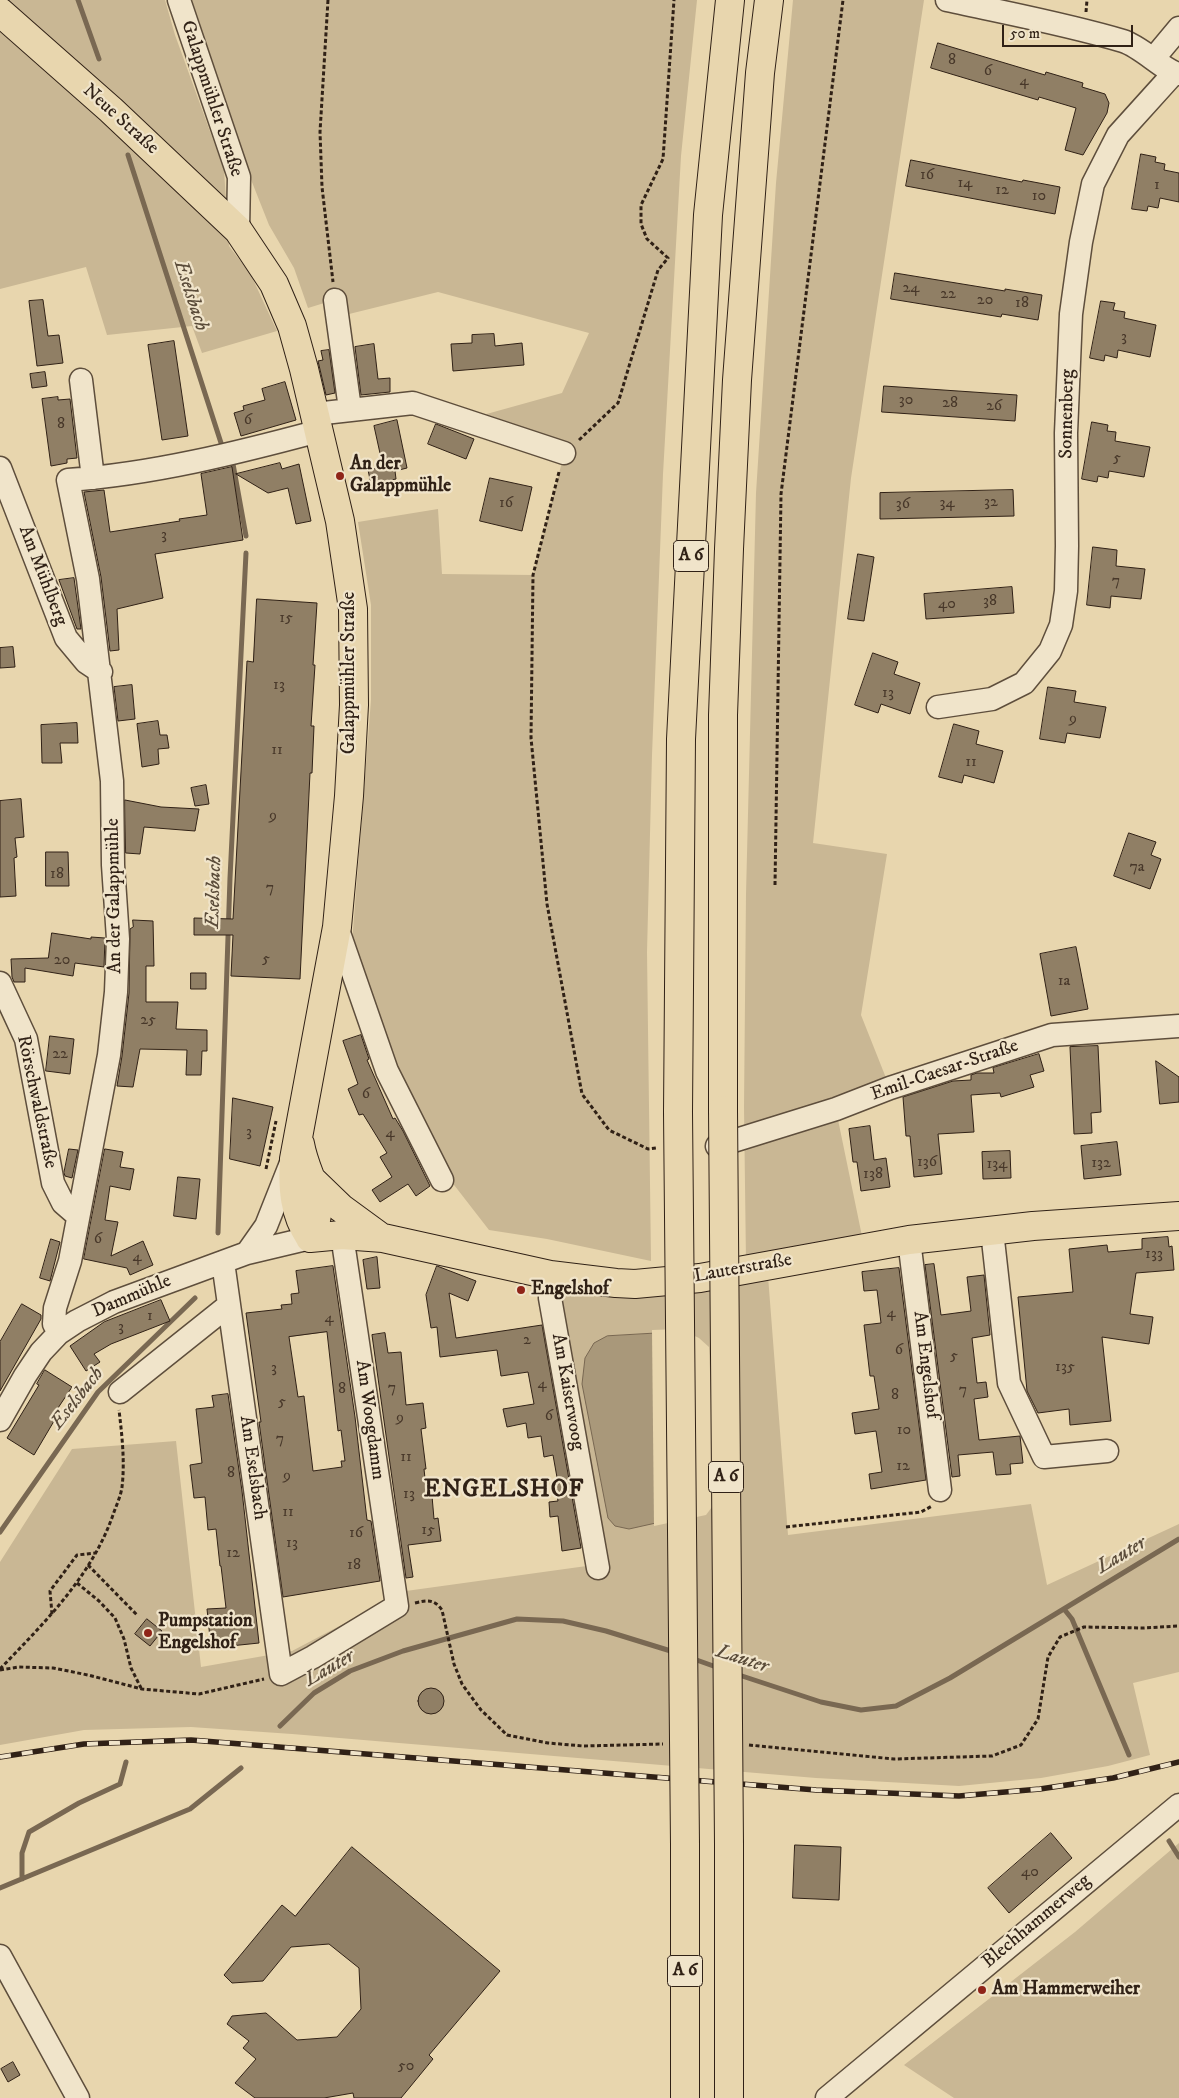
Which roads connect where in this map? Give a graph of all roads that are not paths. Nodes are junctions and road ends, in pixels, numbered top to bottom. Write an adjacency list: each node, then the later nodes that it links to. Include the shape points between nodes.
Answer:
1 (179, 0): 9 (street, Galappmühler Straße, via 239,177)
2 (730, 0): 47 (main road, A 6, bridge, via 708,215 682,719 678,1112)
3 (769, 0): 48 (main road, A 6, bridge, via 760,73 737,380 723,715)
4 (948, 0): 7 (street, via 1126,42)
5 (0, 12): 9 (main road, Neue Straße, via 111,110)
6 (1179, 28): 7 (street)
7 (1154, 58): 8 (street)
8 (1177, 73): 18 (street, Sonnenberg, via 1118,135 1093,184 1070,314 1066,590 1061,625 1050,651 1024,683 992,699)
9 (238, 230): 13 (main road, Galappmühler Straße, via 274,284 292,326)
10 (335, 300): 12 (street)
11 (81, 380): 16 (street)
12 (350, 410): 13 (street, An der Galappmühle); 14 (street, An der Galappmühle, via 413,403)
13 (317, 423): 16 (street, An der Galappmühle, via 222,457); 19 (main road, Galappmühler Straße, via 340,520 353,609 354,705)
14 (564, 454)
15 (0, 468): 17 (street, Am Mühlberg, via 66,638 86,662)
16 (93, 478): 17 (street, An der Galappmühle, via 68,480 88,579)
17 (101, 672): 26 (street, An der Galappmühle, via 112,781 118,939 116,992 109,1055)
18 (938, 707)
19 (337, 927): 22 (main road, Galappmühler Straße); 25 (street, Galappmühler Straße, via 387,1071)
20 (0, 984): 26 (street, Rörschwaldstraße, via 26,1038 53,1183 63,1203)
21 (1179, 1026): 23 (street, Emil-Caesar-Straße, via 1052,1035)
22 (296, 1143): 24 (main road, Galappmühler Straße); 30 (main road, Galappmühler Straße, via 295,1204 300,1222); 33 (street, via 266,1226)
23 (717, 1146)
24 (312, 1180): 30 (main road, Galappmühler Straße, via 319,1210); 31 (main road, via 341,1208)
25 (442, 1180)
26 (78, 1216): 37 (street, An der Galappmühle, via 70,1261 54,1313 54,1324)
27 (1179, 1216): 28 (main road, Lauterstraße)
28 (992, 1231): 32 (main road, Lauterstraße); 40 (street, via 1008,1383 1044,1457)
29 (342, 1235): 30 (main road, Lauterstraße); 31 (main road, Lauterstraße); 43 (street, Am Woogdamm, via 397,1606)
30 (310, 1238): 33 (street, Dammühle)
31 (383, 1238): 35 (main road, Lauterstraße)
32 (909, 1240): 35 (main road, Lauterstraße, via 708,1277 664,1282 616,1283); 41 (street, Am Engelshof)
33 (247, 1253): 34 (street, Dammühle)
34 (223, 1262): 36 (street, Am Eselsbach); 37 (street, Dammühle, via 114,1302)
35 (550, 1275): 42 (street, Am Kaiserwoog, via 550,1298)
36 (229, 1305): 38 (street); 43 (street, Am Eselsbach)
37 (59, 1333): 39 (street, Dammühle, via 34,1362)
38 (120, 1392)
39 (0, 1420)
40 (1107, 1451)
41 (940, 1490)
42 (598, 1568)
43 (281, 1674)
44 (1179, 1805): 49 (street, Blechhammerweg)
45 (0, 1956): 46 (street)
46 (78, 2098)
47 (685, 2098)
48 (729, 2098)
49 (827, 2098)

